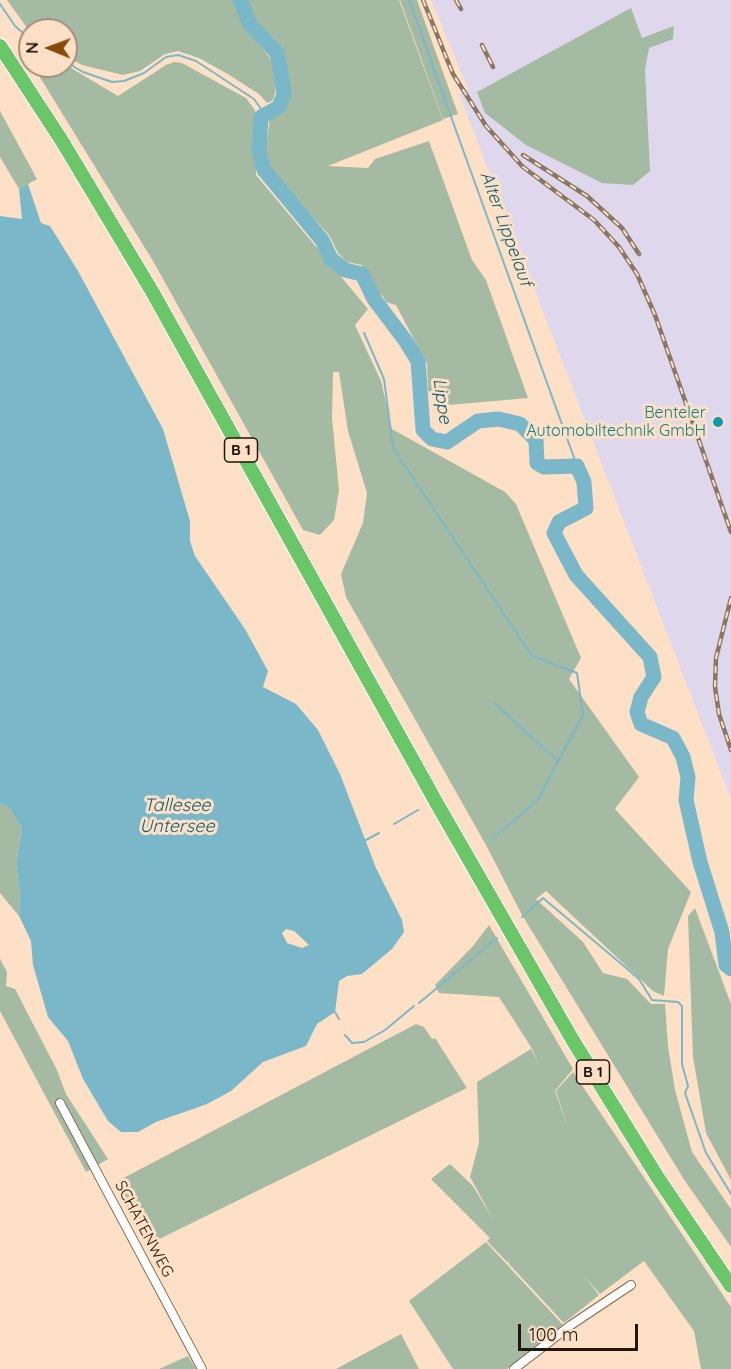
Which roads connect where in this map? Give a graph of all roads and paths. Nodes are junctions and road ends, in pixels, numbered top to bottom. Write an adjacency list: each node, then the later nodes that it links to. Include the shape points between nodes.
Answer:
1 (0, 46): 4 (highway, B 1, via 153,293 572,1040)
2 (60, 1103): 5 (street, SCHATENWEG)
3 (631, 1285): 6 (street, via 571,1324)
4 (731, 1286)
5 (202, 1369)
6 (514, 1369)

